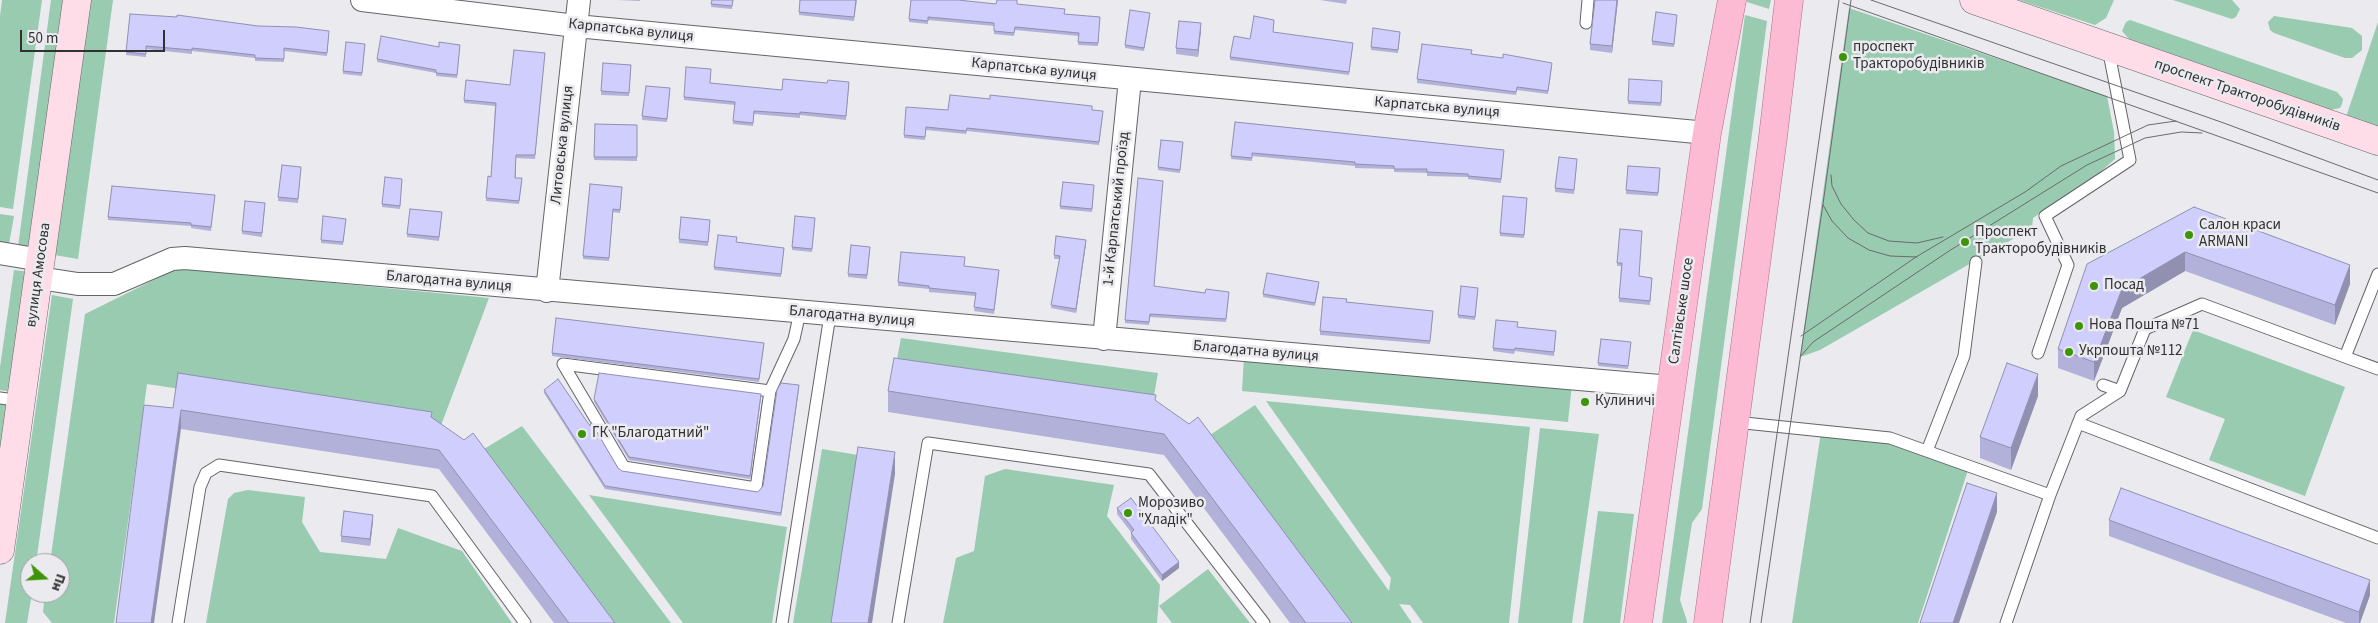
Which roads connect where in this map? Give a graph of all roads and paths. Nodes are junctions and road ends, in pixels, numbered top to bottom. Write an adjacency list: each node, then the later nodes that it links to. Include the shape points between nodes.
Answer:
1 (77, 0): 16 (street, вулиця Амосова)
2 (362, 0): 9 (street, Карпатська вулиця)
3 (579, 0): 9 (street, Литовська вулиця)
4 (1588, 0): 8 (lane)
5 (1732, 0): 12 (main road, Салтівське шосе)
6 (1789, 0): 30 (main road)
7 (1974, 0): 10 (street, проспект Тракторобудівників)
8 (1586, 23)
9 (576, 26): 11 (street, Карпатська вулиця); 18 (street, Литовська вулиця)
10 (2107, 47): 13 (street, проспект Тракторобудівників); 22 (lane, via 2130,160 2045,216 2068,265)
11 (1130, 80): 12 (street, Карпатська вулиця); 21 (street, 1-й Карпатський проїзд)
12 (1707, 133): 26 (main road, Салтівське шосе)
13 (2378, 141)
14 (0, 253): 16 (street, Благодатна вулиця)
15 (1976, 262): 32 (lane, via 1964,356)
16 (40, 269): 18 (street, Благодатна вулиця, via 78,284 114,284 172,259 185,258); 29 (street, вулиця Амосова)
17 (2378, 274): 23 (lane)
18 (547, 291): 19 (street, Благодатна вулиця)
19 (800, 312): 20 (street, Благодатна вулиця); 27 (lane, via 794,339)
20 (830, 315): 21 (street, Благодатна вулиця); 39 (lane)
21 (1104, 339): 26 (street, Благодатна вулиця)
22 (2038, 352)
23 (2345, 357): 24 (lane); 28 (lane, via 2202,304 2145,329)
24 (2378, 369)
25 (2103, 385): 28 (lane)
26 (1671, 387): 42 (main road, Салтівське шосе)
27 (770, 391): 27 (lane, via 612,370 563,364 624,467 756,488)
28 (2120, 391): 31 (lane, via 2081,416)
29 (11, 400): 34 (street, вулиця Амосова)
30 (1735, 422): 32 (lane, via 1890,438); 43 (main road)
31 (2078, 423): 33 (lane); 35 (lane)
32 (1927, 451): 33 (lane)
33 (2050, 495): 44 (lane)
34 (3, 503): 36 (street, вулиця Амосова)
35 (2378, 538)
36 (0, 550)
37 (178, 623): 38 (lane, via 200,487 206,473 219,466 432,496)
38 (525, 623)
39 (782, 623)
40 (898, 623): 41 (lane, via 928,442 1149,474)
41 (1264, 623)
42 (1638, 623)
43 (1708, 623)
44 (2006, 623)

